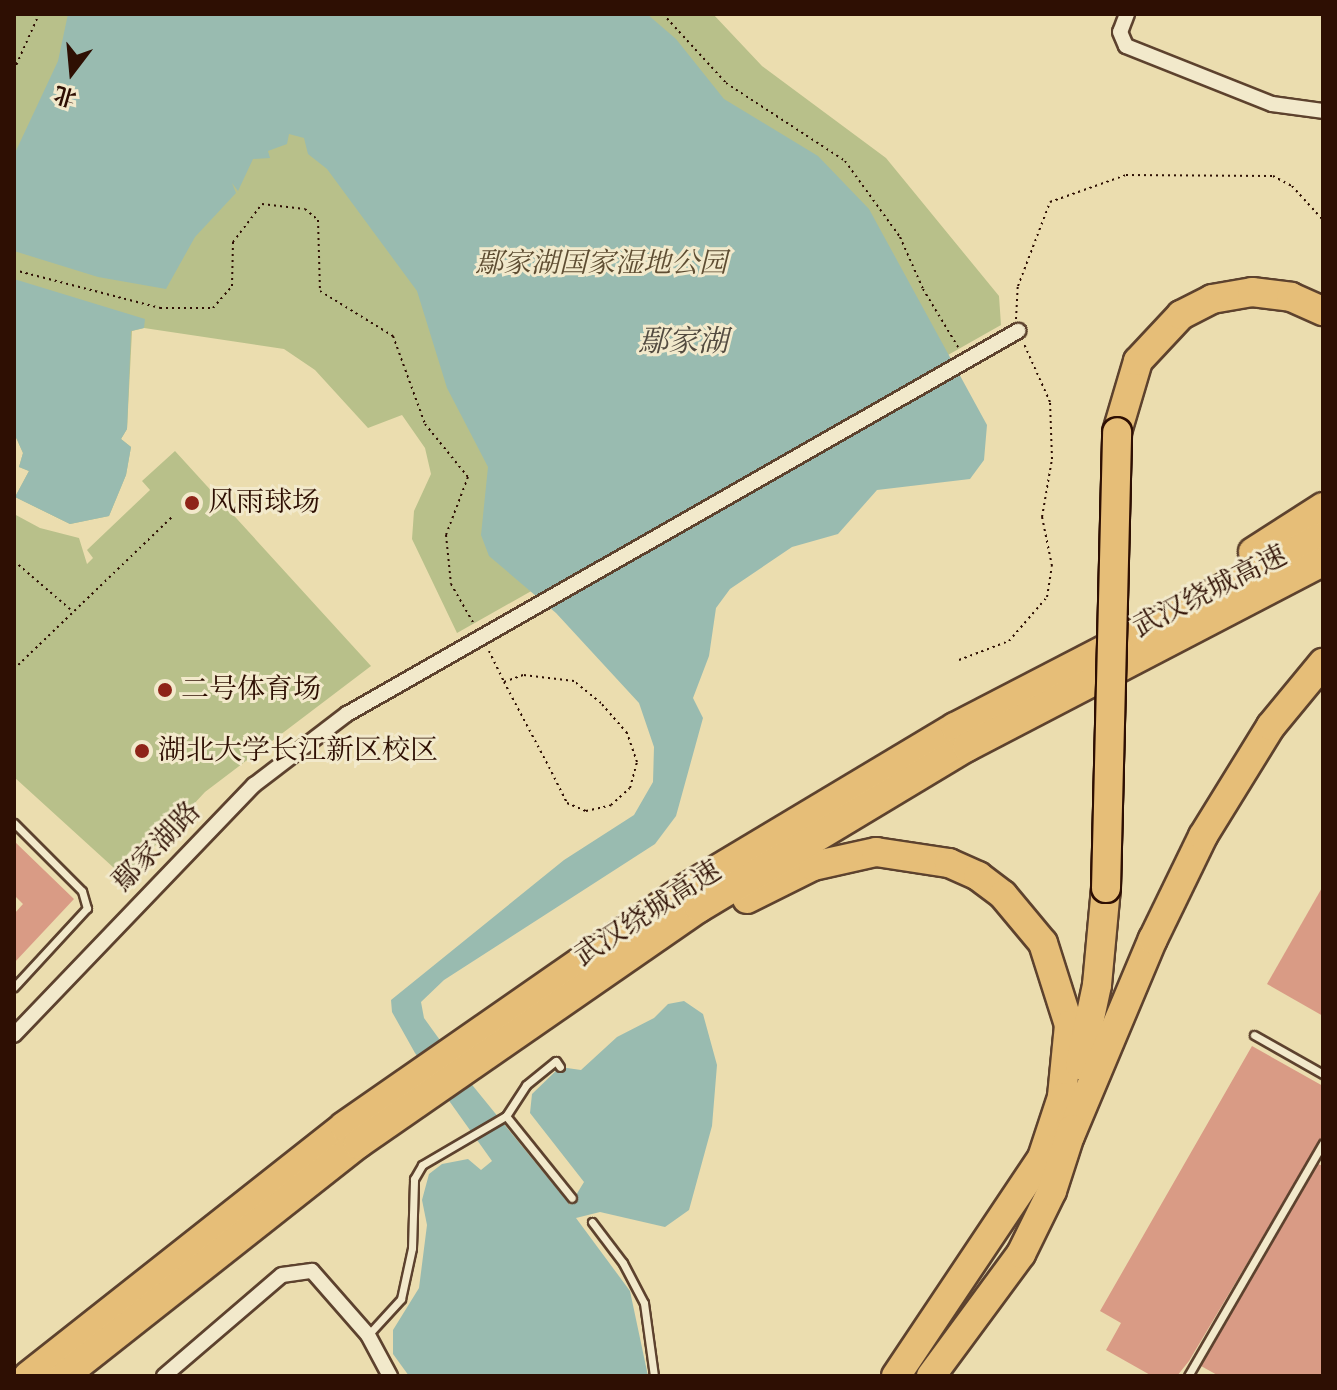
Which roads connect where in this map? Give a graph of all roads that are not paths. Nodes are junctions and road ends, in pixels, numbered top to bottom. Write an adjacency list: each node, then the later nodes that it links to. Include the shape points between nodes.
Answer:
1 (1127, 14): 2 (street, via 1120,32 1126,46 1272,104)
2 (1323, 111)
3 (1323, 311): 6 (highway, via 1265,292 1225,296 1196,306 1167,325 1138,361)
4 (1323, 326): 6 (highway, via 1300,312 1264,304 1227,307 1201,317 1175,334 1149,366)
5 (1018, 331): 15 (street, 鄢家湖路, via 379,692 254,785)
6 (1123, 432): 13 (highway, bridge)
7 (1323, 507): 11 (highway, via 1231,565 1075,648)
8 (1323, 536): 11 (highway, 武汉绕城高速)
9 (1323, 562): 17 (highway, 武汉绕城高速, via 1061,695 874,801 688,916)
10 (1323, 663): 21 (highway, via 1271,726 1203,836)
11 (936, 738): 27 (highway, 武汉绕城高速, via 710,874 499,1014 240,1204)
12 (14, 823): 14 (lane, via 82,891 87,908)
13 (1112, 888): 21 (highway, via 1102,1022); 23 (highway, via 1086,1043 1063,1116)
14 (14, 987)
15 (14, 1035)
16 (1254, 1035): 19 (lane)
17 (481, 1055): 23 (highway, via 796,873 855,855 917,855 964,869 991,885 1034,930 1053,967 1070,1049 1062,1097); 28 (highway, 武汉绕城高速, via 277,1205)
18 (560, 1067): 20 (lane, via 556,1061 526,1085)
19 (1323, 1074)
20 (506, 1116): 24 (lane); 26 (lane, via 422,1165 414,1179 412,1248 401,1299)
21 (1070, 1136): 33 (highway, via 1021,1254)
22 (1323, 1143): 34 (lane)
23 (1040, 1164): 32 (highway)
24 (572, 1198)
25 (592, 1222): 31 (lane, via 644,1303)
26 (368, 1335): 29 (street, via 312,1271 282,1275); 30 (street)
27 (28, 1376)
28 (64, 1376)
29 (164, 1376)
30 (390, 1376)
31 (654, 1376)
32 (896, 1376)
33 (931, 1376)
34 (1188, 1376)

